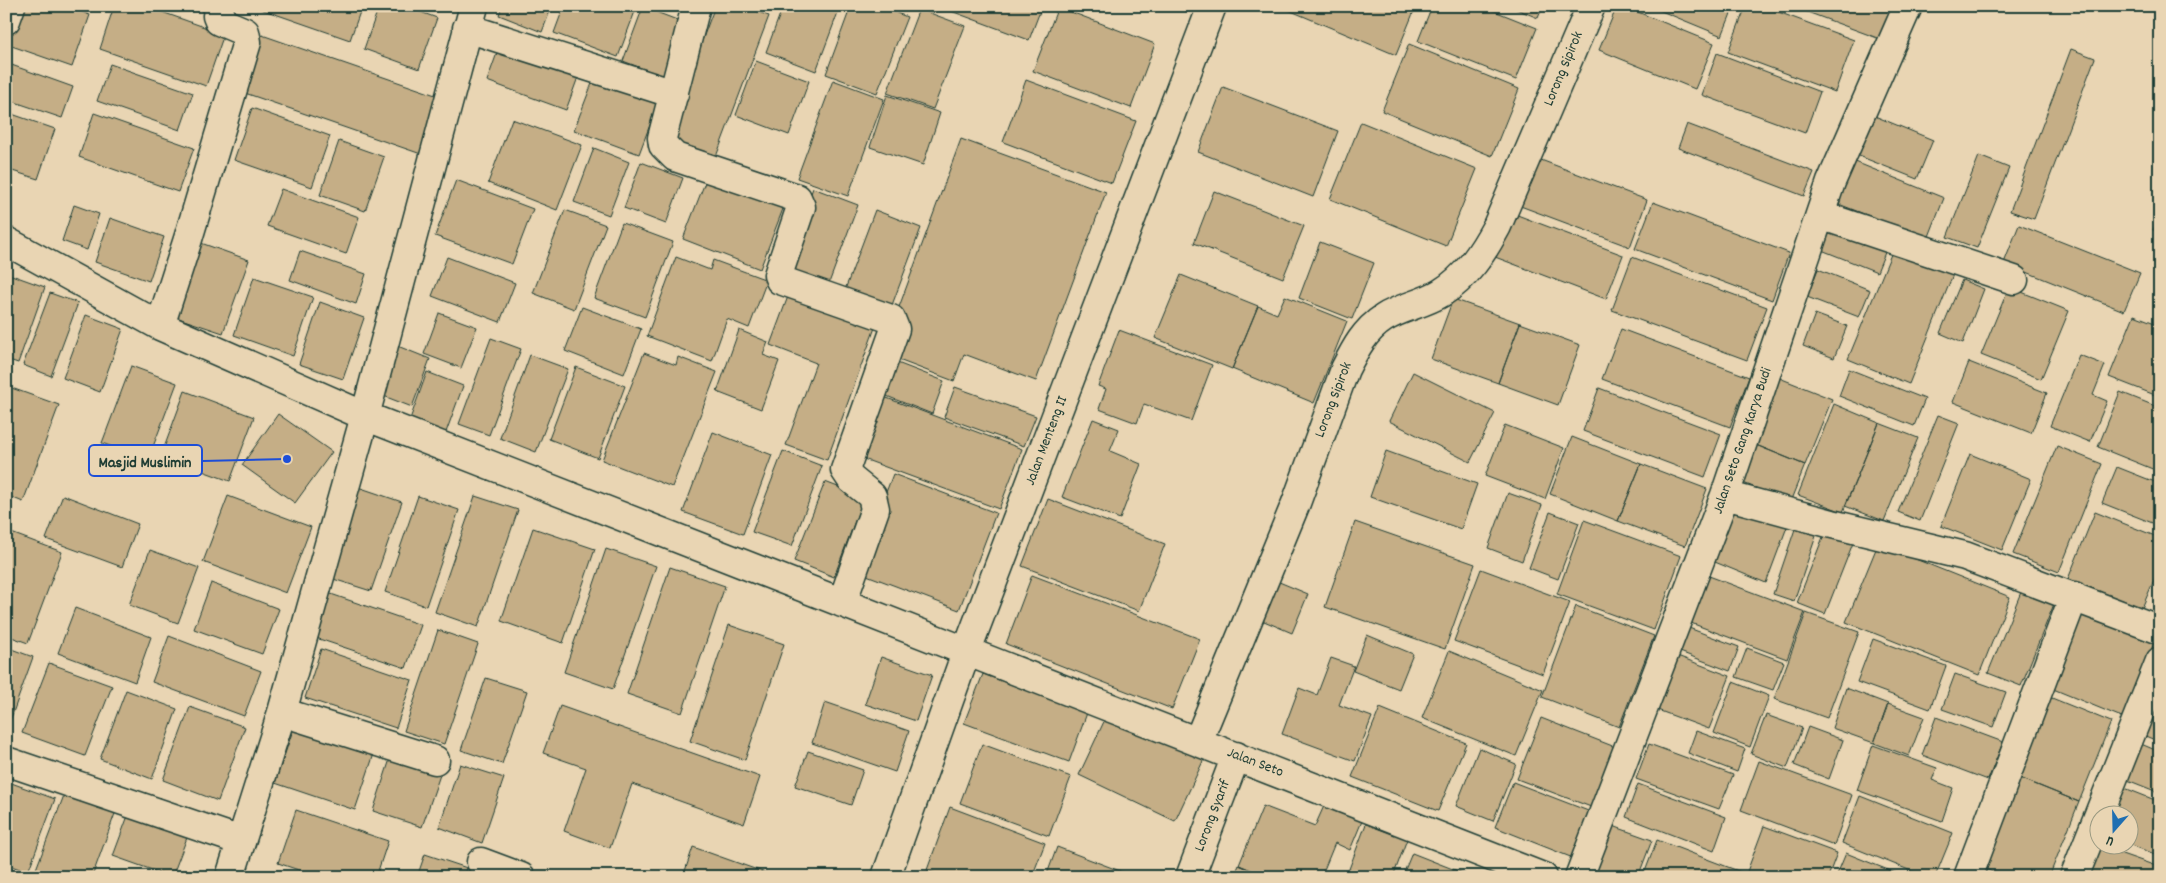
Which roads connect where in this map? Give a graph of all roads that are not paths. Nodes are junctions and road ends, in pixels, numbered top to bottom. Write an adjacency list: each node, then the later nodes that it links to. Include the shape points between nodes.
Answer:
1 (11, 6): 8 (street)
2 (220, 6): 13 (street, via 219,21 245,32 247,42)
3 (696, 6): 9 (street)
4 (1212, 6): 19 (street, Jalan Menteng II)
5 (1591, 6): 22 (street, Lorong Sipirok, via 1485,250 1468,271 1441,293 1385,317 1369,330 1354,350 1296,503)
6 (1908, 6): 10 (street, Jalan Seto Gang Karya Budi)
7 (470, 17): 9 (street); 14 (street)
8 (6, 20)
9 (674, 94): 17 (street, via 662,138 663,145 675,157 786,194 800,202 778,275 780,280 893,321 895,330 845,470 850,480 872,496 875,509)
10 (1820, 214): 12 (street); 15 (street, Jalan Seto Gang Karya Budi)
11 (6, 241): 13 (street, Jalan Seto)
12 (2014, 280)
13 (160, 326): 14 (street, Jalan Seto)
14 (365, 416): 17 (street, Jalan Seto); 21 (street)
15 (1725, 495): 16 (street, via 1965,556); 33 (street, Jalan Seto Gang Karya Budi)
16 (2074, 596): 18 (street); 34 (street)
17 (842, 603): 19 (street, Jalan Seto)
18 (2160, 630)
19 (967, 650): 22 (street, Jalan Seto); 30 (street, Jalan Menteng II)
20 (2160, 660): 35 (street)
21 (282, 712): 24 (street); 26 (street)
22 (1198, 741): 23 (street, Jalan Seto)
23 (1236, 756): 31 (street, Lorong Syarif); 32 (street, Jalan Seto)
24 (435, 760)
25 (6, 761): 26 (street)
26 (242, 841): 28 (street)
27 (481, 862): 29 (street)
28 (230, 877)
29 (521, 877)
30 (886, 877)
31 (1190, 877)
32 (1543, 877)
33 (1579, 877)
34 (1968, 877)
35 (2074, 877)

